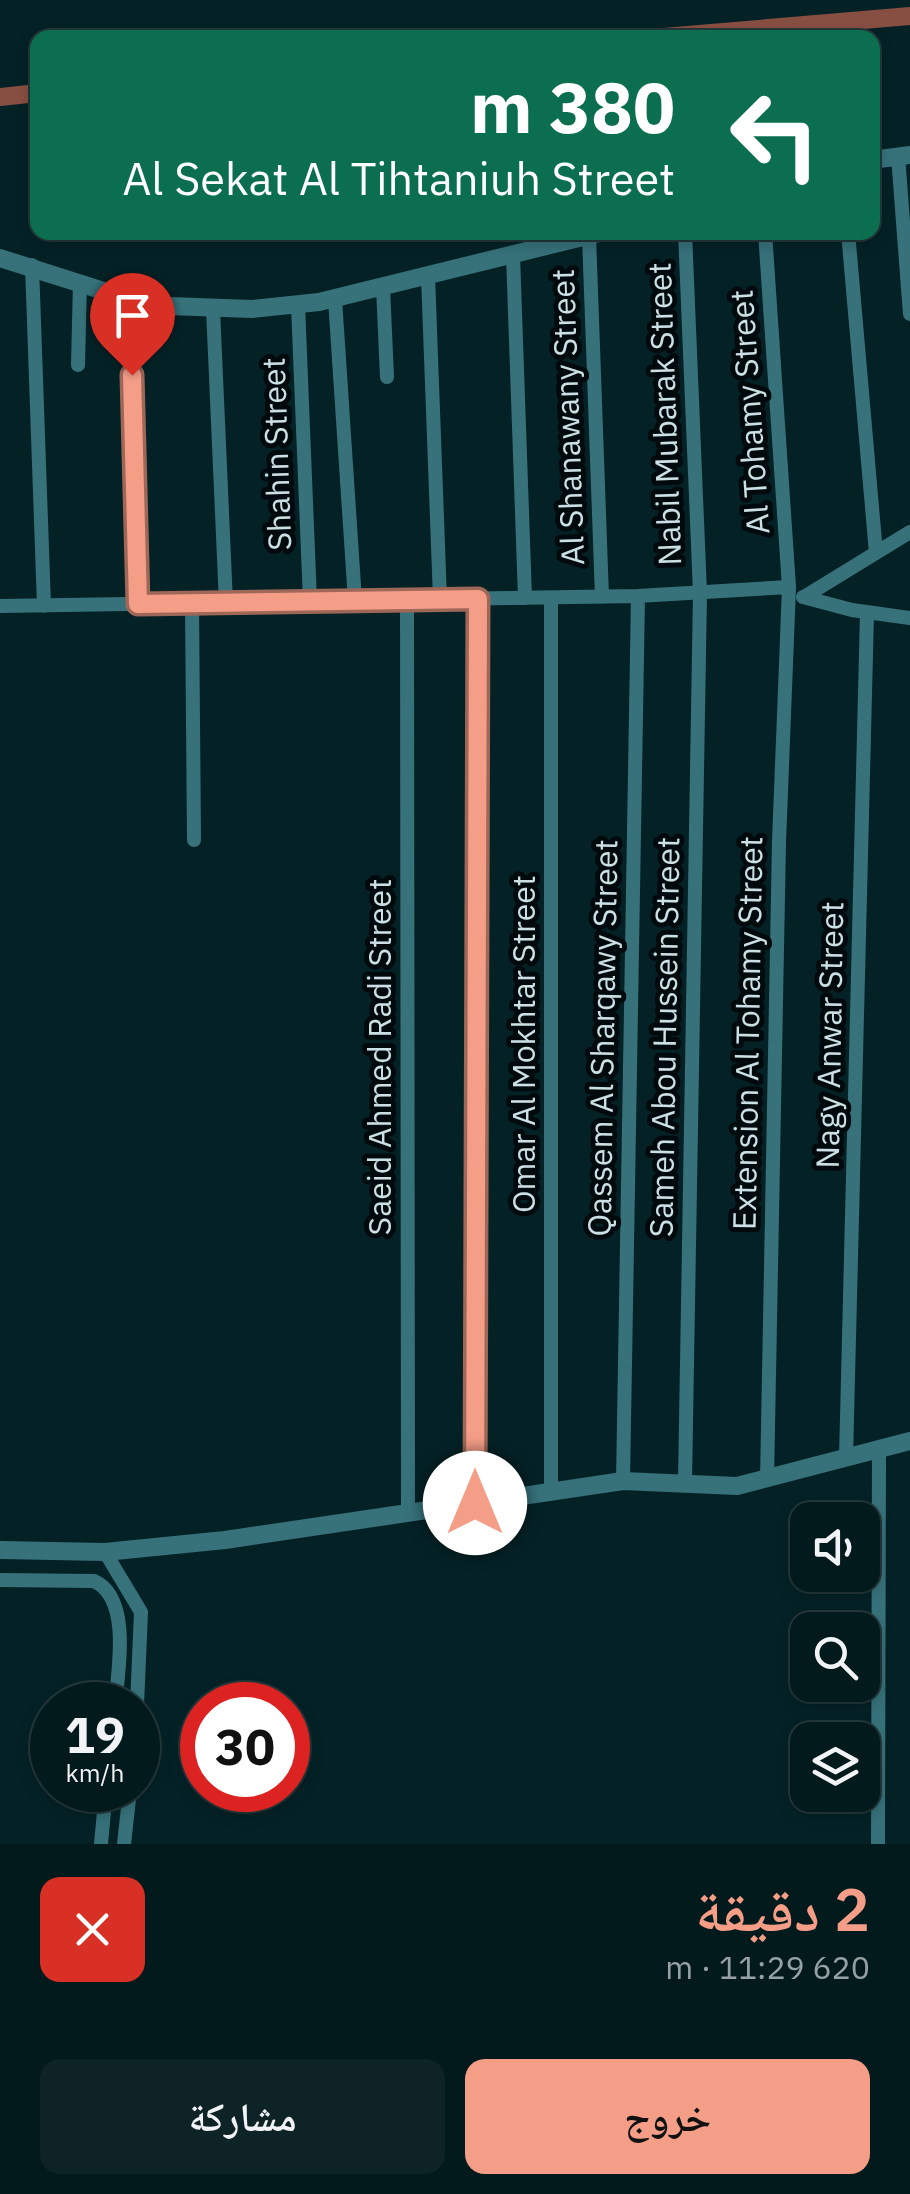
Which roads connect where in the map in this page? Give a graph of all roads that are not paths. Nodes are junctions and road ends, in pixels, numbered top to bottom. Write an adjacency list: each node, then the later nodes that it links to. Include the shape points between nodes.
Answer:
1 (904, 155): 17 (street)
2 (573, 240): 7 (street)
3 (596, 240): 25 (street, Al Shanawany Street)
4 (685, 240): 22 (street, Nabil Mubarak Street)
5 (766, 240): 23 (street, Al Tohamy Street)
6 (849, 240): 21 (street)
7 (514, 255): 10 (street); 26 (street)
8 (0, 258): 9 (street)
9 (32, 265): 11 (street); 37 (street)
10 (428, 276): 12 (street); 28 (street)
11 (80, 282): 14 (street); 18 (street)
12 (382, 287): 13 (street); 19 (street)
13 (335, 298): 15 (street); 32 (street)
14 (130, 299): 16 (street); 35 (street)
15 (298, 305): 16 (street); 31 (street, Shahin Street)
16 (213, 308): 34 (street)
17 (910, 314)
18 (78, 365)
19 (387, 376)
20 (910, 532): 21 (street)
21 (876, 553): 23 (street)
22 (700, 593): 23 (street); 24 (street); 46 (street, Sameh Abou Hussein Street)
23 (794, 593): 38 (street); 44 (street, Extension Al Tohamy Street, via 779,842)
24 (638, 596): 25 (street); 45 (street, Qassem Al Sharqawy Street)
25 (602, 597): 27 (street)
26 (525, 598): 27 (street); 29 (street)
27 (551, 598): 47 (street, Omar Al Mokhtar Street)
28 (440, 599): 29 (street); 30 (street)
29 (478, 599): 48 (street)
30 (407, 600): 32 (street); 49 (street, Saeid Ahmed Radi Street)
31 (310, 601): 32 (street); 34 (street)
32 (355, 601)
33 (192, 603): 34 (street); 35 (street); 40 (street)
34 (226, 603)
35 (138, 604): 37 (street)
36 (0, 606): 37 (street)
37 (44, 606)
38 (868, 613): 39 (street); 43 (street, Nagy Anwar Street)
39 (910, 618)
40 (194, 840)
41 (910, 1441): 42 (street)
42 (879, 1449): 43 (street); 59 (street)
43 (846, 1458): 44 (street)
44 (766, 1480): 46 (street, via 737,1486)
45 (623, 1481): 46 (street); 47 (street)
46 (684, 1482)
47 (552, 1490): 48 (street)
48 (475, 1503): 49 (street)
49 (408, 1514): 51 (street)
50 (0, 1550): 51 (street)
51 (105, 1552): 54 (street, via 141,1612)
52 (0, 1580): 53 (street, via 94,1581 105,1587 120,1628)
53 (116, 1682)
54 (138, 1682)
55 (104, 1812): 57 (street)
56 (128, 1812): 58 (street)
57 (101, 1844)
58 (124, 1844)
59 (878, 1844)

